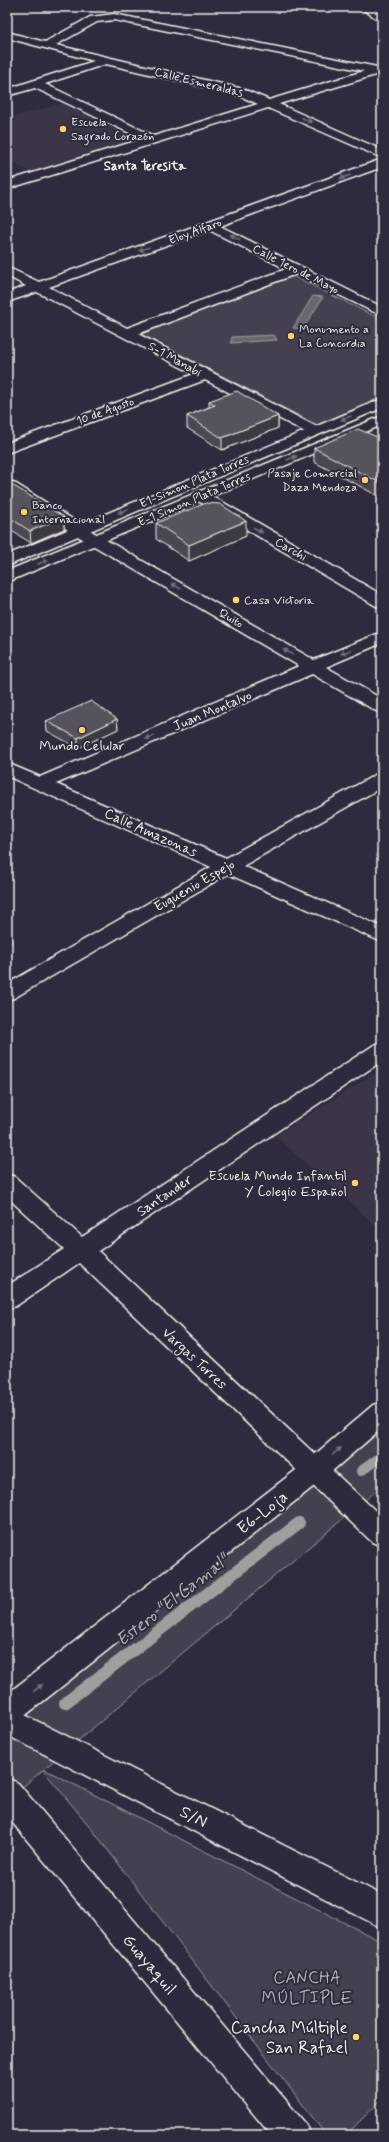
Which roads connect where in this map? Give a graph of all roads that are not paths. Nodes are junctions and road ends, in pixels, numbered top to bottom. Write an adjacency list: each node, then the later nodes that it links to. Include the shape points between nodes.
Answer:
1 (364, 7): 2 (main road)
2 (382, 20)
3 (7, 35): 4 (main road, Calle Esmeraldas)
4 (46, 46): 5 (main road, Calle Esmeraldas); 6 (main road, via 94,19 114,17)
5 (106, 61): 8 (main road); 11 (main road, Calle Esmeraldas, via 208,82)
6 (380, 70): 7 (main road)
7 (353, 79): 9 (main road); 11 (main road)
8 (36, 84): 10 (main road); 12 (main road)
9 (375, 85)
10 (7, 92)
11 (271, 104): 12 (main road); 13 (main road, Calle Esmeraldas, one-way to 13)
12 (153, 140): 16 (main road)
13 (382, 154)
14 (382, 163): 18 (main road, Eloy Alfaro, one-way to 18)
15 (14, 171): 16 (main road)
16 (28, 178): 17 (main road)
17 (7, 185)
18 (211, 226): 19 (main road, Calle 1ero de Mayo, one-way to 18); 21 (main road, Eloy Alfaro, one-way to 21)
19 (297, 269): 24 (main road, Calle 1ero de Mayo); 26 (main road)
20 (7, 271): 21 (main road, S-1 Manabi)
21 (36, 287): 22 (main road, Eloy Alfaro); 26 (main road, S-1 Manabi)
22 (7, 298)
23 (382, 300): 24 (main road)
24 (369, 305): 25 (main road, Calle 1ero de Mayo)
25 (382, 312)
26 (127, 333): 27 (main road, S-1 Manabi)
27 (204, 375): 30 (main road, S-1 Manabi); 31 (main road, 10 de Agosto)
28 (382, 403): 30 (main road, E1-Simon Plata Torres, one-way to 30)
29 (382, 420): 33 (main road, E-1 Simon Plata Torres, one-way to 29)
30 (314, 431): 34 (main road, E1-Simon Plata Torres, one-way to 34)
31 (7, 448)
32 (7, 485): 34 (main road, Quito)
33 (201, 496): 35 (main road, E-1 Simon Plata Torres); 38 (main road, Carchi, one-way to 38)
34 (79, 530): 35 (main road, Quito); 36 (main road, E1-Simon Plata Torres)
35 (95, 540): 37 (main road, E-1 Simon Plata Torres, one-way to 35); 40 (main road, Quito, one-way to 35)
36 (7, 561)
37 (7, 577)
38 (382, 602)
39 (382, 637): 40 (main road, Juan Montalvo, one-way to 40)
40 (313, 666): 41 (main road, Quito); 44 (main road, Juan Montalvo, one-way to 44)
41 (382, 707)
42 (8, 770): 44 (main road, Calle Amazonas)
43 (382, 779): 45 (main road, Euguenio Espejo)
44 (41, 783): 45 (main road, Calle Amazonas)
45 (226, 866): 46 (main road, Calle Amazonas); 47 (main road, Euguenio Espejo)
46 (382, 935)
47 (7, 993)
48 (382, 1050): 50 (main road, Santander, via 253,1134)
49 (7, 1183): 50 (main road, Vargas Torres)
50 (82, 1251): 51 (main road, Santander); 53 (main road, Vargas Torres)
51 (7, 1299)
52 (382, 1413): 53 (main road, E6-Loja, one-way to 52)
53 (314, 1471): 54 (main road, Vargas Torres); 55 (main road, E6-Loja, one-way to 53)
54 (382, 1534)
55 (7, 1712)
56 (7, 1720): 58 (main road, S/N)
57 (7, 1793): 59 (main road, Guayaquil)
58 (382, 1912)
59 (293, 2135)

